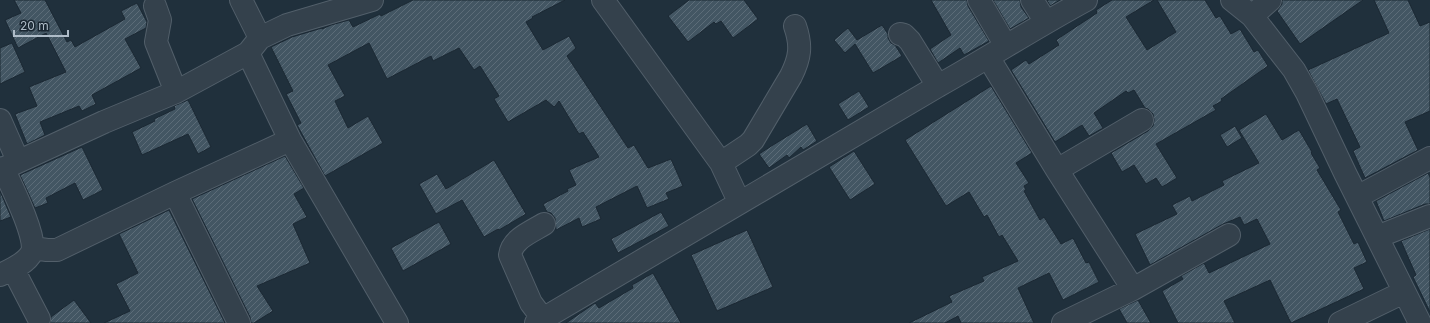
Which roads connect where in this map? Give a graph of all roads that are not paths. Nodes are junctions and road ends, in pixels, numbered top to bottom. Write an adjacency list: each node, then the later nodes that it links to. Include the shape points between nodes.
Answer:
1 (241, 0): 14 (street)
2 (372, 0): 14 (street, via 287,25)
3 (603, 0): 24 (street)
4 (979, 0): 15 (street)
5 (1032, 0): 11 (street)
6 (1086, 0): 11 (street)
7 (1232, 0): 10 (street)
8 (1270, 0): 10 (street)
9 (155, 6): 18 (street, via 160,20 156,42)
10 (1252, 16): 27 (street, via 1277,46 1300,81)
11 (1046, 22): 15 (street)
12 (795, 26): 24 (street, via 800,45 792,76 753,140)
13 (900, 34): 17 (street, via 910,41)
14 (254, 45): 18 (street); 21 (street)
15 (1006, 46): 16 (street)
16 (988, 57): 17 (street); 25 (street)
17 (938, 86): 28 (street)
18 (176, 92): 23 (street)
19 (0, 120): 23 (street)
20 (1142, 120): 25 (street)
21 (290, 140): 26 (street); 41 (street)
22 (1430, 158): 27 (street)
23 (7, 166): 33 (street, via 32,236)
24 (723, 166): 28 (street)
25 (1057, 170): 35 (street)
26 (175, 194): 33 (street, via 57,250); 40 (street)
27 (1357, 197): 32 (street)
28 (738, 198): 37 (street)
29 (1430, 216): 32 (street)
30 (544, 224): 37 (street, via 515,242 510,249 510,255)
31 (1230, 236): 35 (street)
32 (1377, 237): 36 (street)
33 (33, 248): 34 (street, via 29,257)
34 (6, 272): 39 (street)
35 (1132, 289): 42 (street)
36 (1404, 292): 43 (street); 44 (street)
37 (537, 315)
38 (1430, 318): 44 (street)
39 (39, 319)
40 (238, 323)
41 (397, 323)
42 (1063, 323)
43 (1340, 323)
44 (1420, 323)

